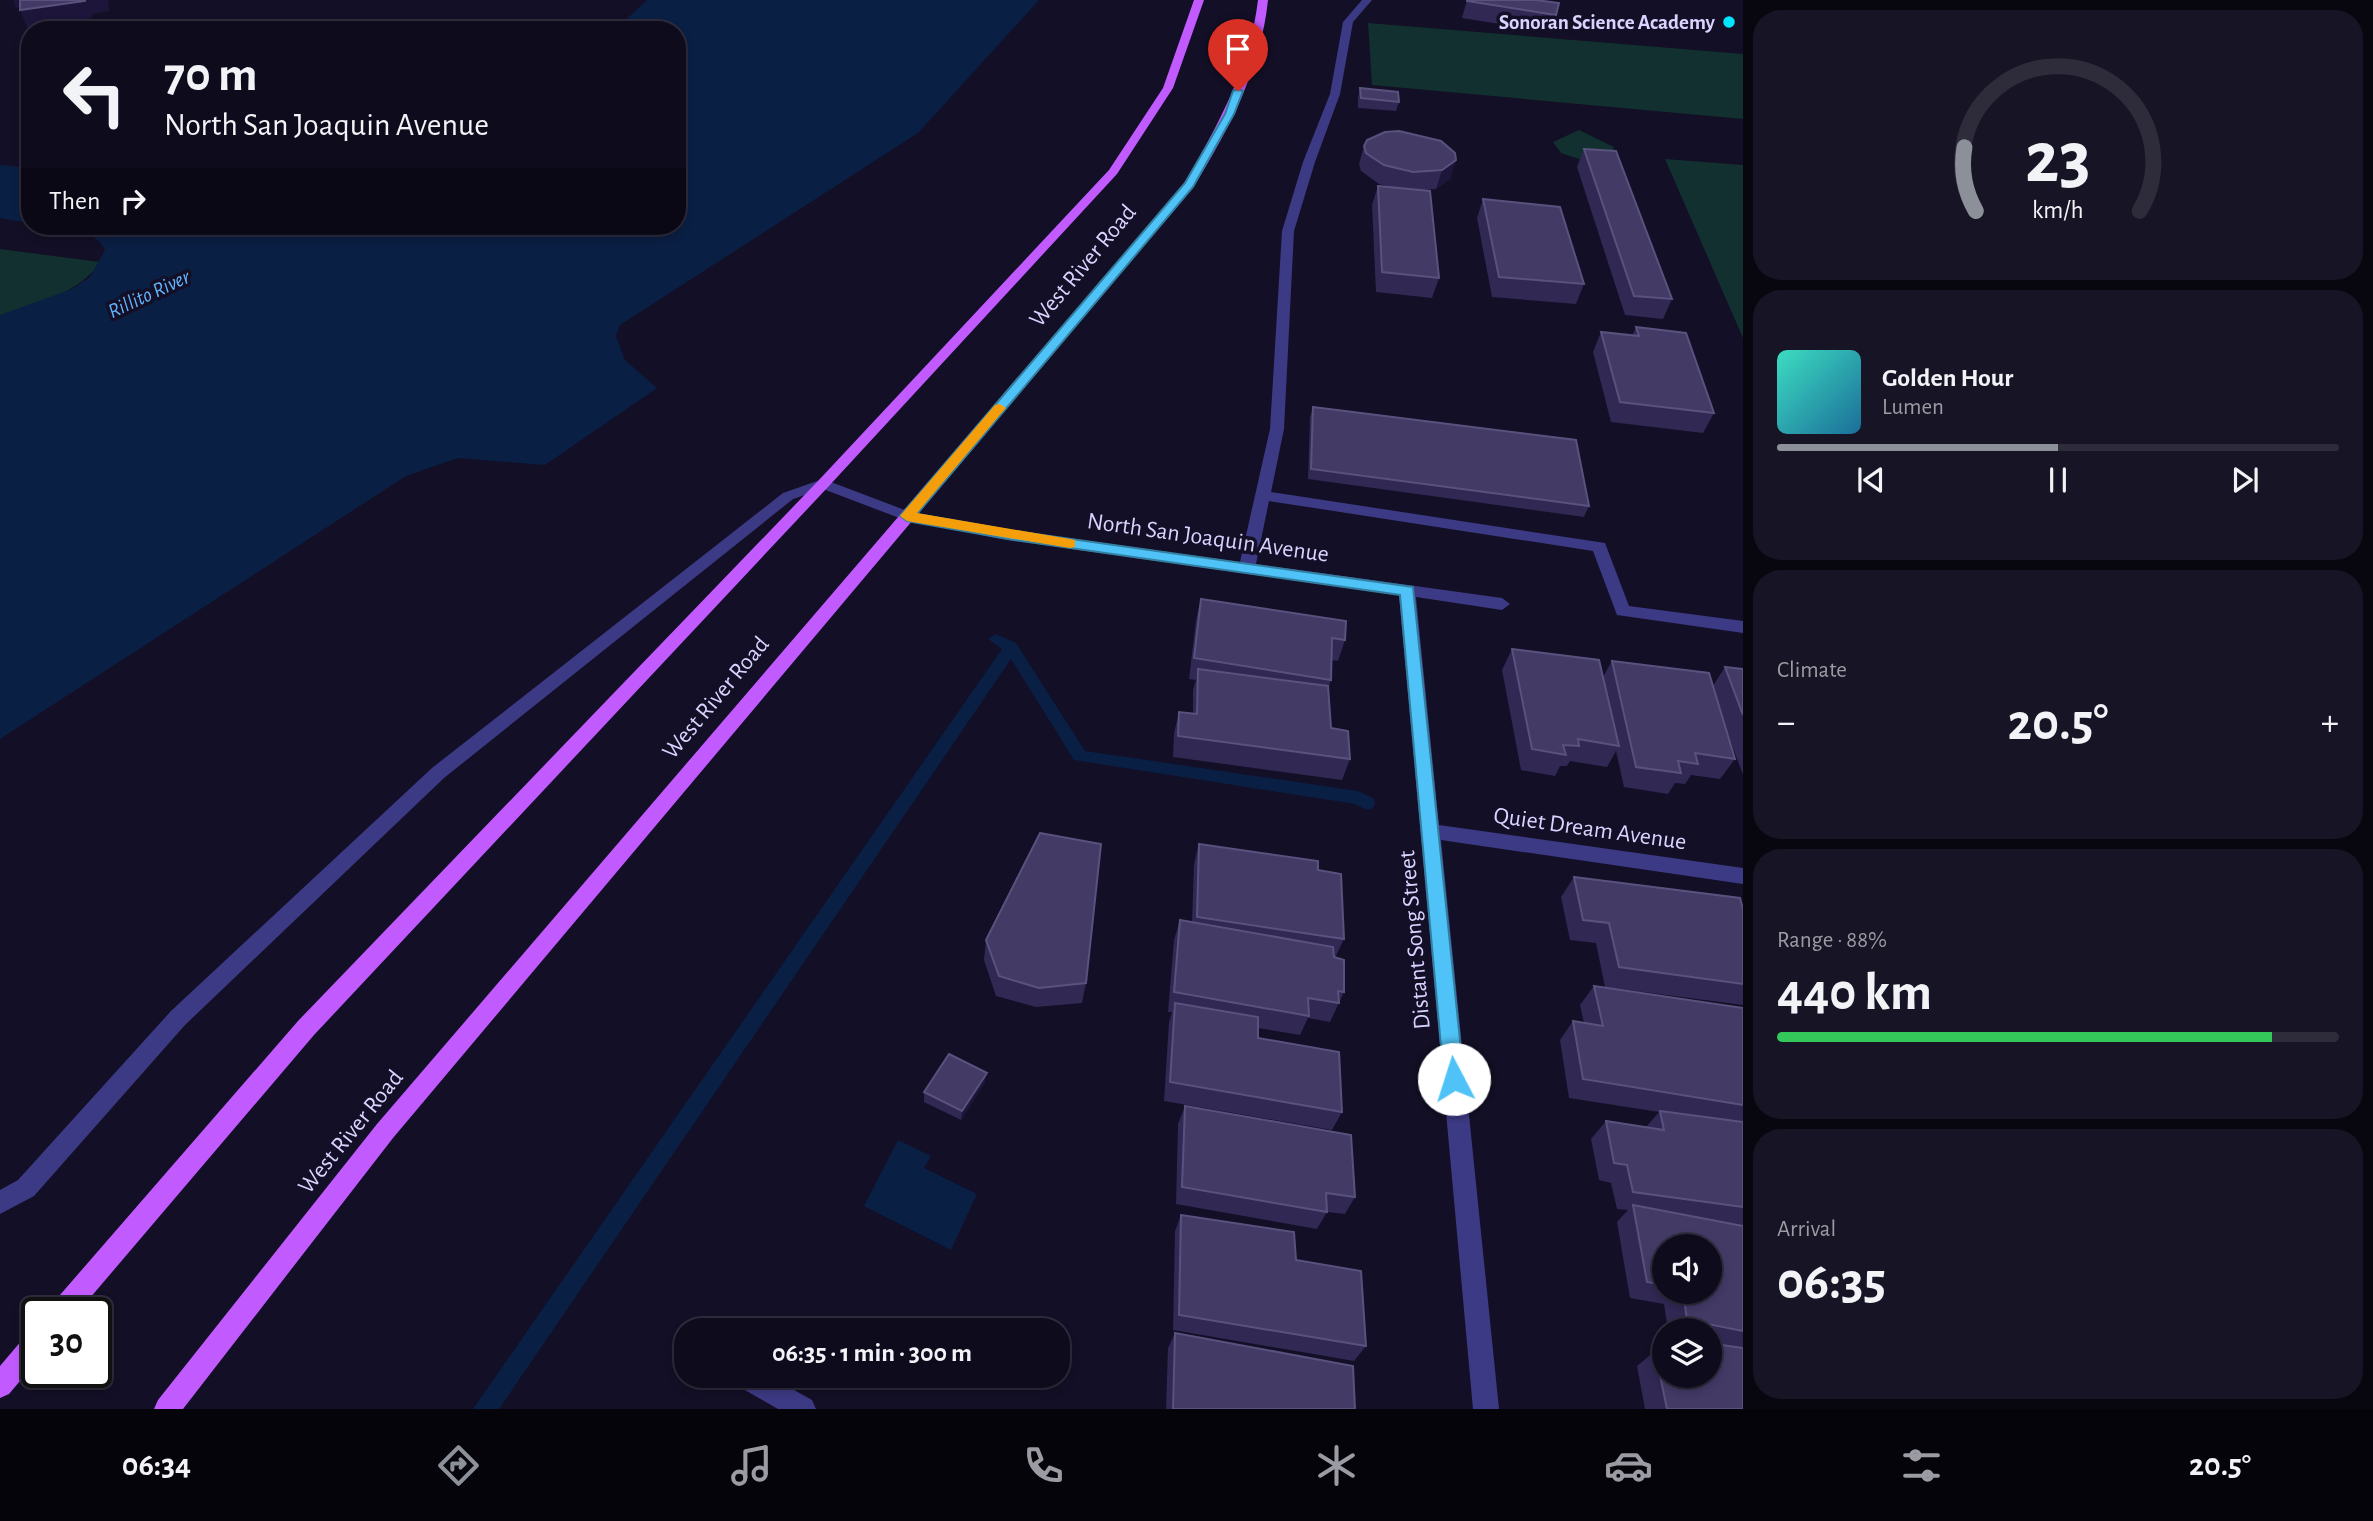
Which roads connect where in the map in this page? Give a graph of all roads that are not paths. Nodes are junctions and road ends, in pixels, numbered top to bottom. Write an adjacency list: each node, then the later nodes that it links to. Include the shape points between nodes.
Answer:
1 (1199, 0): 4 (main road, West River Road, via 1168,88 1113,172)
2 (1263, 0): 6 (main road, West River Road, via 1256,46 1229,114 1189,185)
3 (1367, 0): 5 (street, via 1348,22 1335,94 1288,231 1277,429)
4 (823, 484): 6 (street, North San Joaquin Avenue); 13 (street, via 788,496 438,773 178,1018 26,1188); 14 (main road, West River Road, via 306,1028)
5 (1262, 495): 7 (street); 10 (street, via 1599,547 1623,611)
6 (907, 516): 7 (street, North San Joaquin Avenue, via 1014,536); 18 (main road, West River Road, via 385,1131)
7 (1247, 568): 8 (street, North San Joaquin Avenue)
8 (1407, 591): 9 (street, North San Joaquin Avenue); 11 (street, Distant Song Street)
9 (1502, 604)
10 (1743, 627)
11 (1431, 831): 12 (street, Quiet Dream Avenue); 20 (street, Distant Song Street)
12 (1743, 876)
13 (0, 1203)
14 (75, 1297)
15 (21, 1361): 16 (main road)
16 (0, 1385)
17 (766, 1388): 19 (street)
18 (167, 1409)
19 (803, 1409)
20 (1486, 1409)

